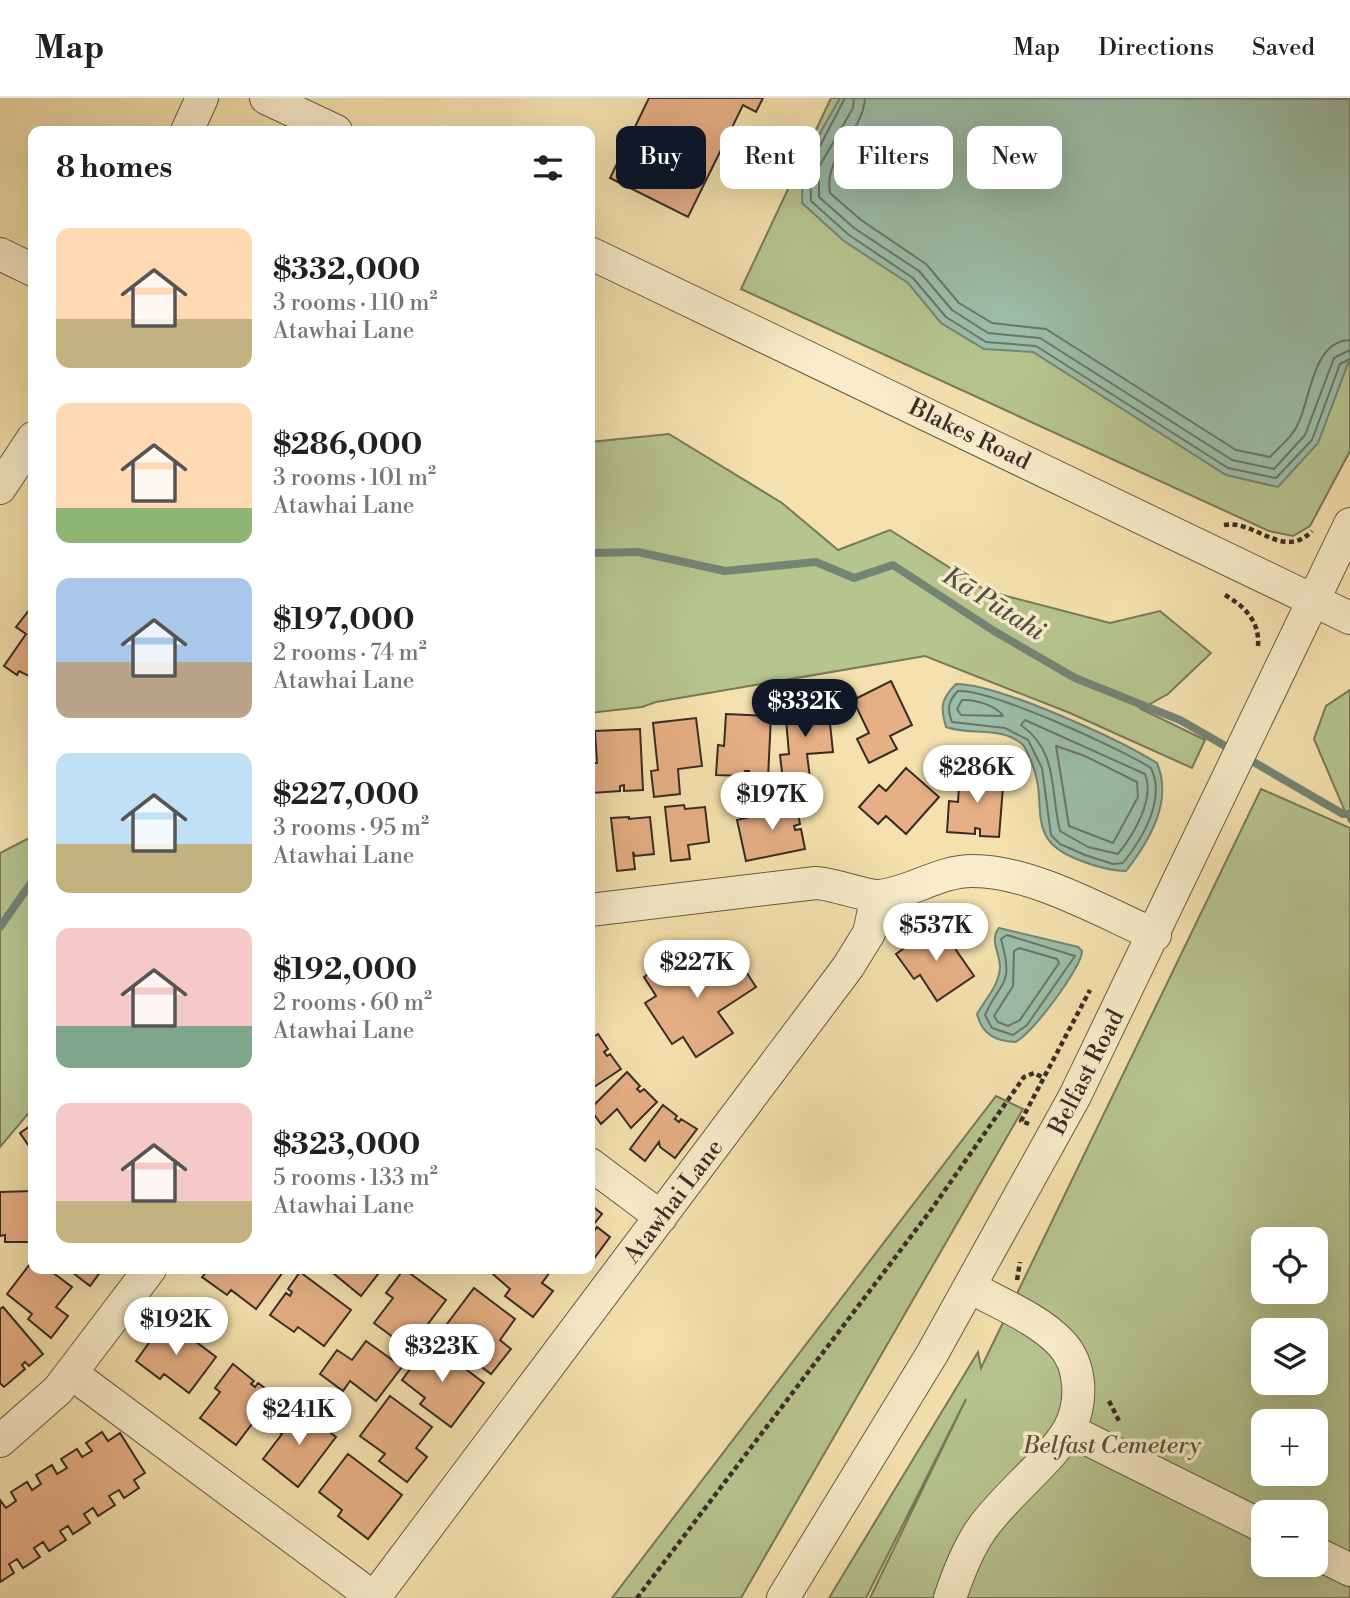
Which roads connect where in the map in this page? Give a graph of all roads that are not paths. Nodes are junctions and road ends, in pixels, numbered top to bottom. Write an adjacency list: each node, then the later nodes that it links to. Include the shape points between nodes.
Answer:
1 (202, 98): 3 (street)
2 (266, 98): 4 (street)
3 (189, 126)
4 (325, 126)
5 (0, 254): 7 (street)
6 (595, 255): 11 (street, Blakes Road)
7 (28, 268)
8 (28, 446): 9 (street)
9 (0, 488)
10 (1350, 524): 11 (street, Belfast Road)
11 (1314, 598): 12 (street, Blakes Road); 15 (street, Belfast Road)
12 (1350, 618)
13 (877, 896): 14 (street, via 816,883); 15 (street, via 954,873 995,873 1042,887); 17 (street, Atawhai Lane, via 869,933 848,967)
14 (595, 909)
15 (1154, 935): 19 (street, Belfast Road, via 1075,1096)
16 (595, 1168): 17 (street)
17 (661, 1217): 26 (street, Atawhai Lane)
18 (146, 1274): 20 (street)
19 (970, 1287): 21 (street, via 1045,1329 1064,1346 1079,1384); 27 (street, Belfast Road)
20 (71, 1373): 22 (street); 26 (street)
21 (1069, 1430): 23 (street); 28 (street, via 981,1530)
22 (0, 1441)
23 (1251, 1521)
24 (1328, 1559): 25 (street)
25 (1350, 1570)
26 (374, 1598)
27 (783, 1598)
28 (950, 1598)

